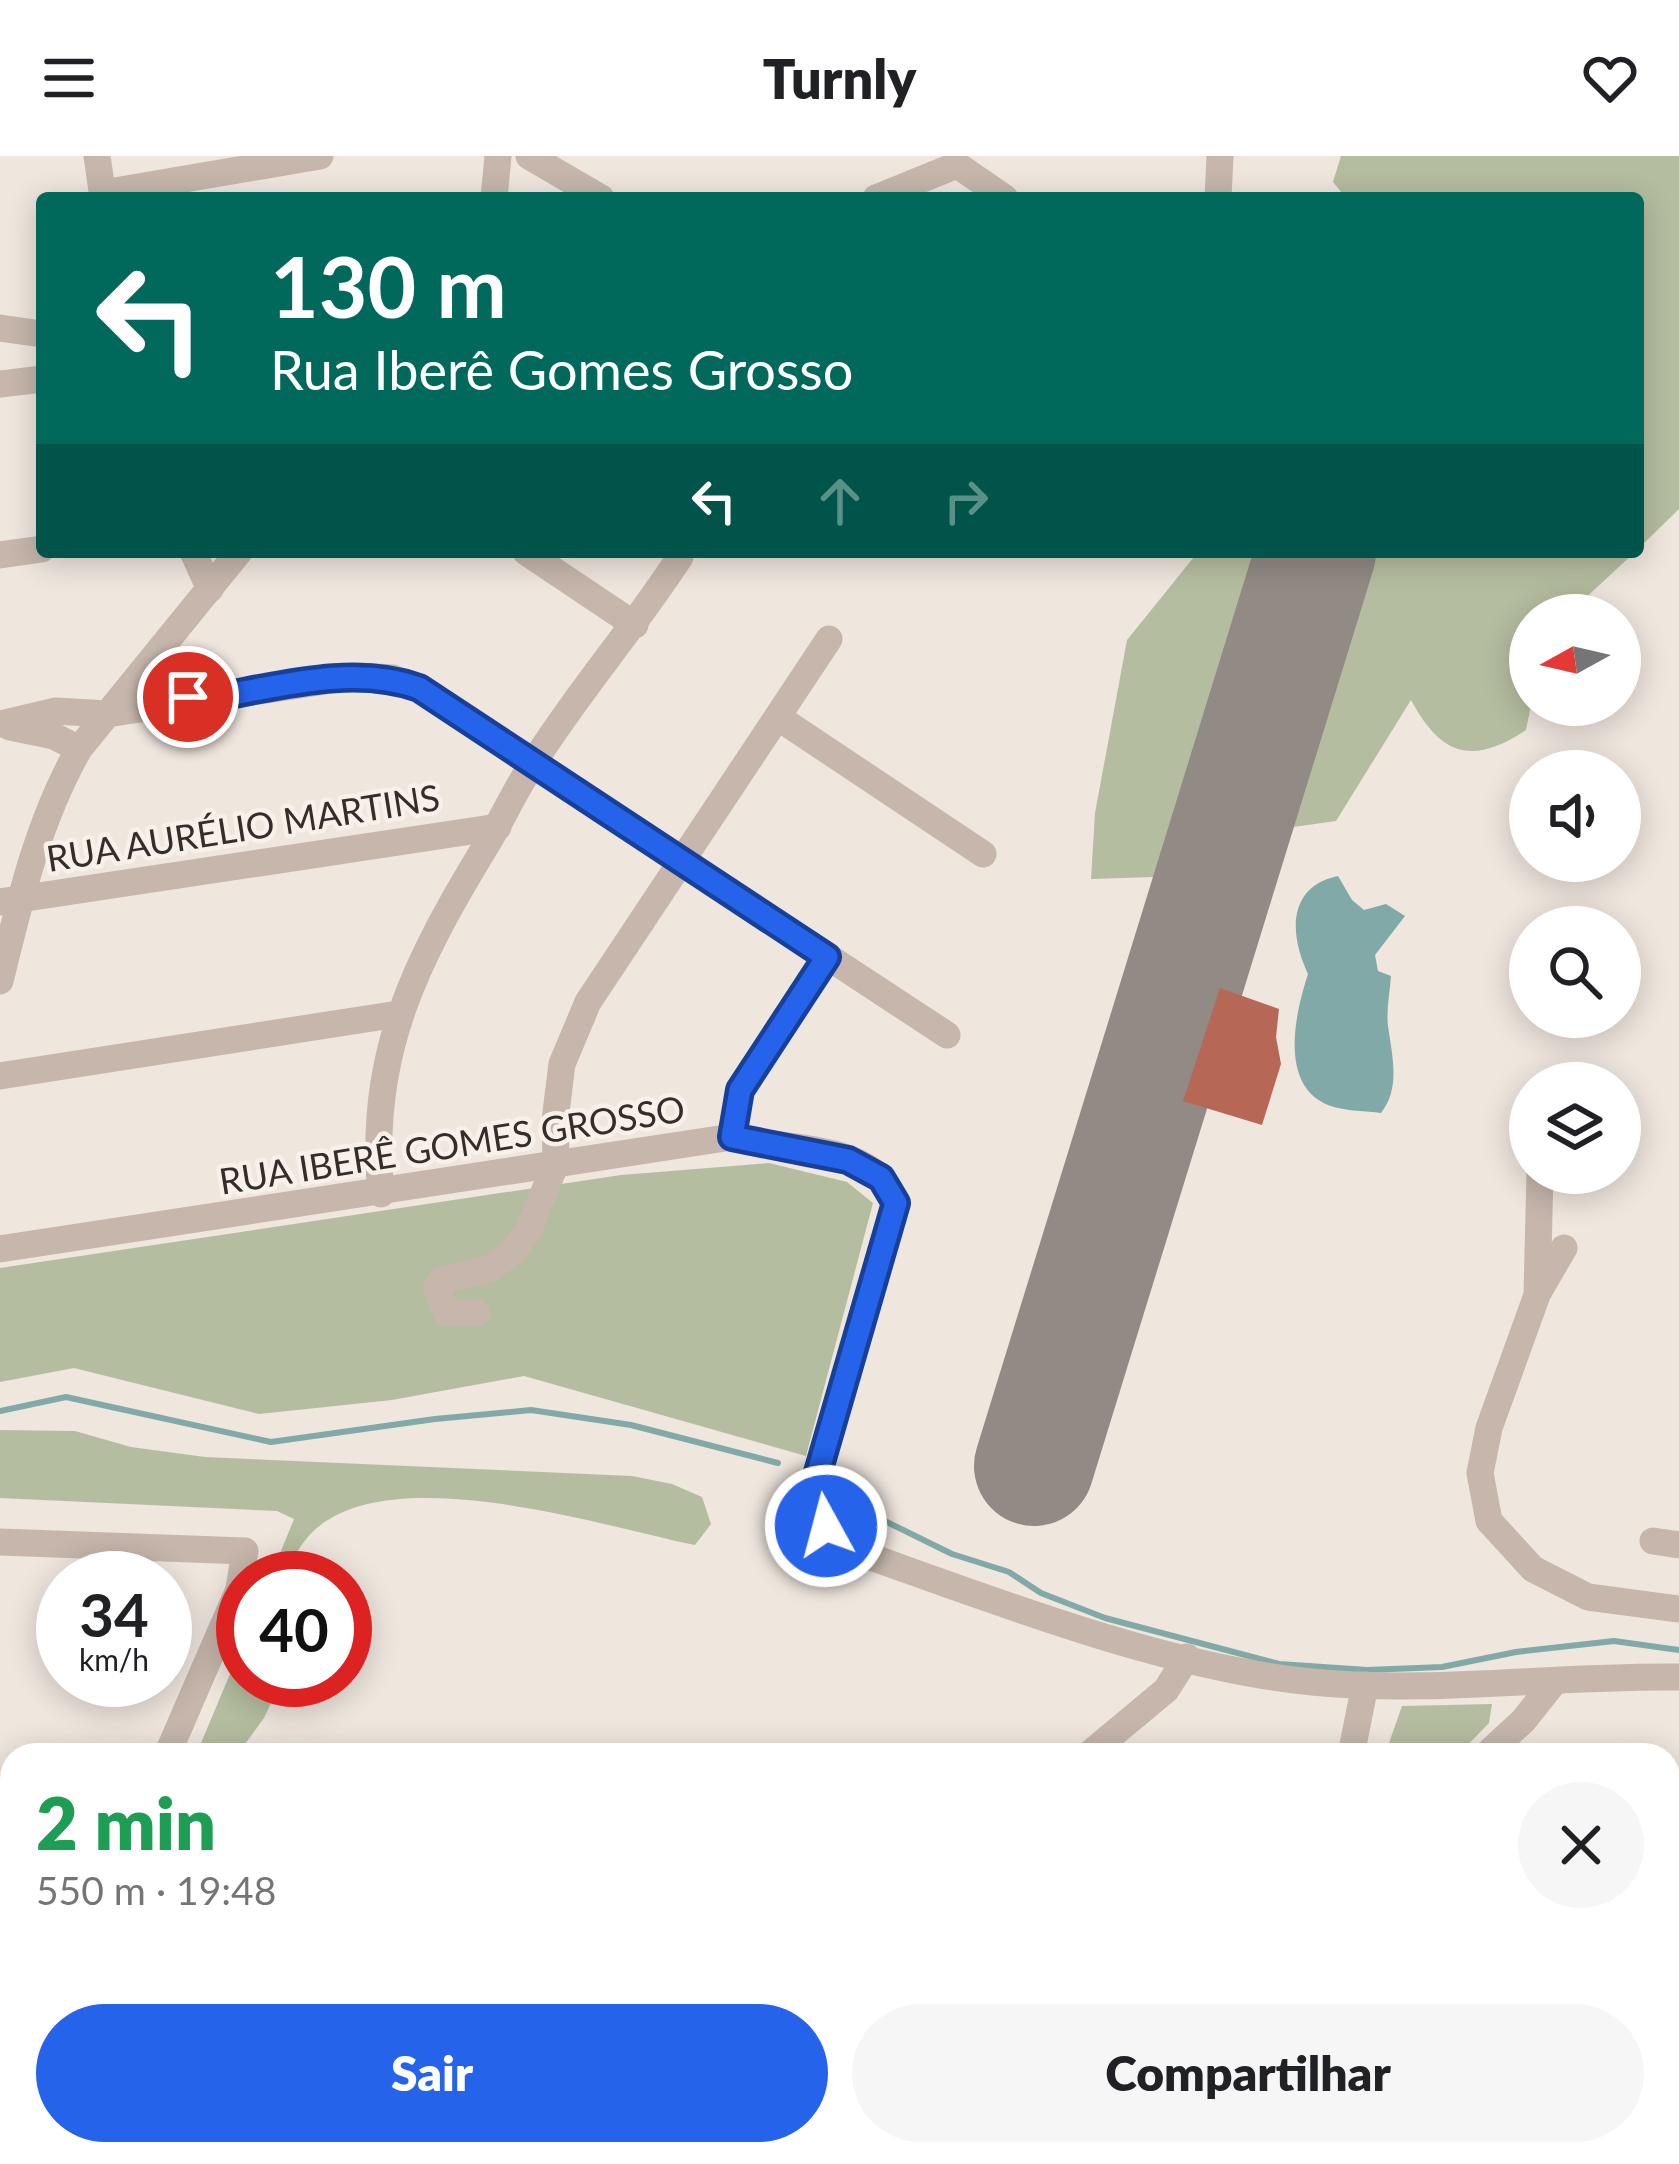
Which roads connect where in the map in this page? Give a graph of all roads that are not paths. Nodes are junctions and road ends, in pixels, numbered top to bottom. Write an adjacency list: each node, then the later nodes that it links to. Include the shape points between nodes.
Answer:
1 (97, 156): 7 (street)
2 (320, 156): 8 (street)
3 (498, 156): 9 (street)
4 (529, 156): 10 (street)
5 (1220, 156): 13 (street)
6 (960, 159): 11 (street); 12 (street)
7 (103, 192)
8 (120, 192)
9 (495, 192)
10 (591, 192)
11 (889, 192)
12 (998, 192)
13 (1218, 192)
14 (0, 328): 15 (street)
15 (36, 333)
16 (36, 380): 17 (street)
17 (0, 384)
18 (36, 550): 19 (street)
19 (0, 555)
20 (196, 558): 24 (street)
21 (234, 558): 24 (street)
22 (535, 558): 25 (street)
23 (679, 558): 25 (street)
24 (210, 589): 27 (street)
25 (635, 625): 33 (street)
26 (830, 638): 30 (street)
27 (155, 655): 28 (street, via 172,686); 29 (street)
28 (200, 700): 29 (street); 33 (street, via 392,678)
29 (107, 714): 31 (street, via 56,711); 32 (street)
30 (779, 718): 36 (street); 37 (street)
31 (0, 725): 32 (street)
32 (80, 748): 39 (street)
33 (532, 764): 34 (street); 37 (street)
34 (498, 827): 35 (street, RUA AURÉLIO MARTINS); 38 (street)
35 (432, 835): 38 (street); 39 (street, RUA AURÉLIO MARTINS)
36 (983, 854)
37 (682, 861): 40 (street); 46 (street, via 588,1002 562,1064)
38 (464, 882): 42 (street)
39 (10, 900): 41 (street)
40 (827, 957): 43 (street); 45 (street, via 740,1090)
41 (0, 980)
42 (398, 1014): 44 (street); 47 (street, via 381,1085)
43 (947, 1035)
44 (0, 1076)
45 (732, 1137): 46 (street, RUA IBERÊ GOMES GROSSO); 55 (street, RUA IBERÊ GOMES GROSSO, via 848,1160 881,1178 896,1203 812,1493 826,1526 854,1551)
46 (556, 1163): 47 (street, RUA IBERÊ GOMES GROSSO); 52 (street, via 512,1253 437,1288 446,1312)
47 (381, 1194): 50 (street, RUA IBERÊ GOMES GROSSO)
48 (1540, 1194): 51 (street)
49 (1564, 1248): 51 (street)
50 (0, 1249)
51 (1538, 1295): 54 (street, via 1489,1428 1480,1473 1489,1521 1533,1570 1588,1597)
52 (477, 1313)
53 (0, 1542): 59 (street, via 244,1551 239,1589)
54 (1679, 1609)
55 (1187, 1657): 58 (street); 60 (street, via 1166,1690)
56 (1679, 1677): 57 (street)
57 (1554, 1682): 58 (street); 62 (street)
58 (1365, 1685): 61 (street)
59 (172, 1743)
60 (1102, 1743)
61 (1353, 1743)
62 (1499, 1743)

